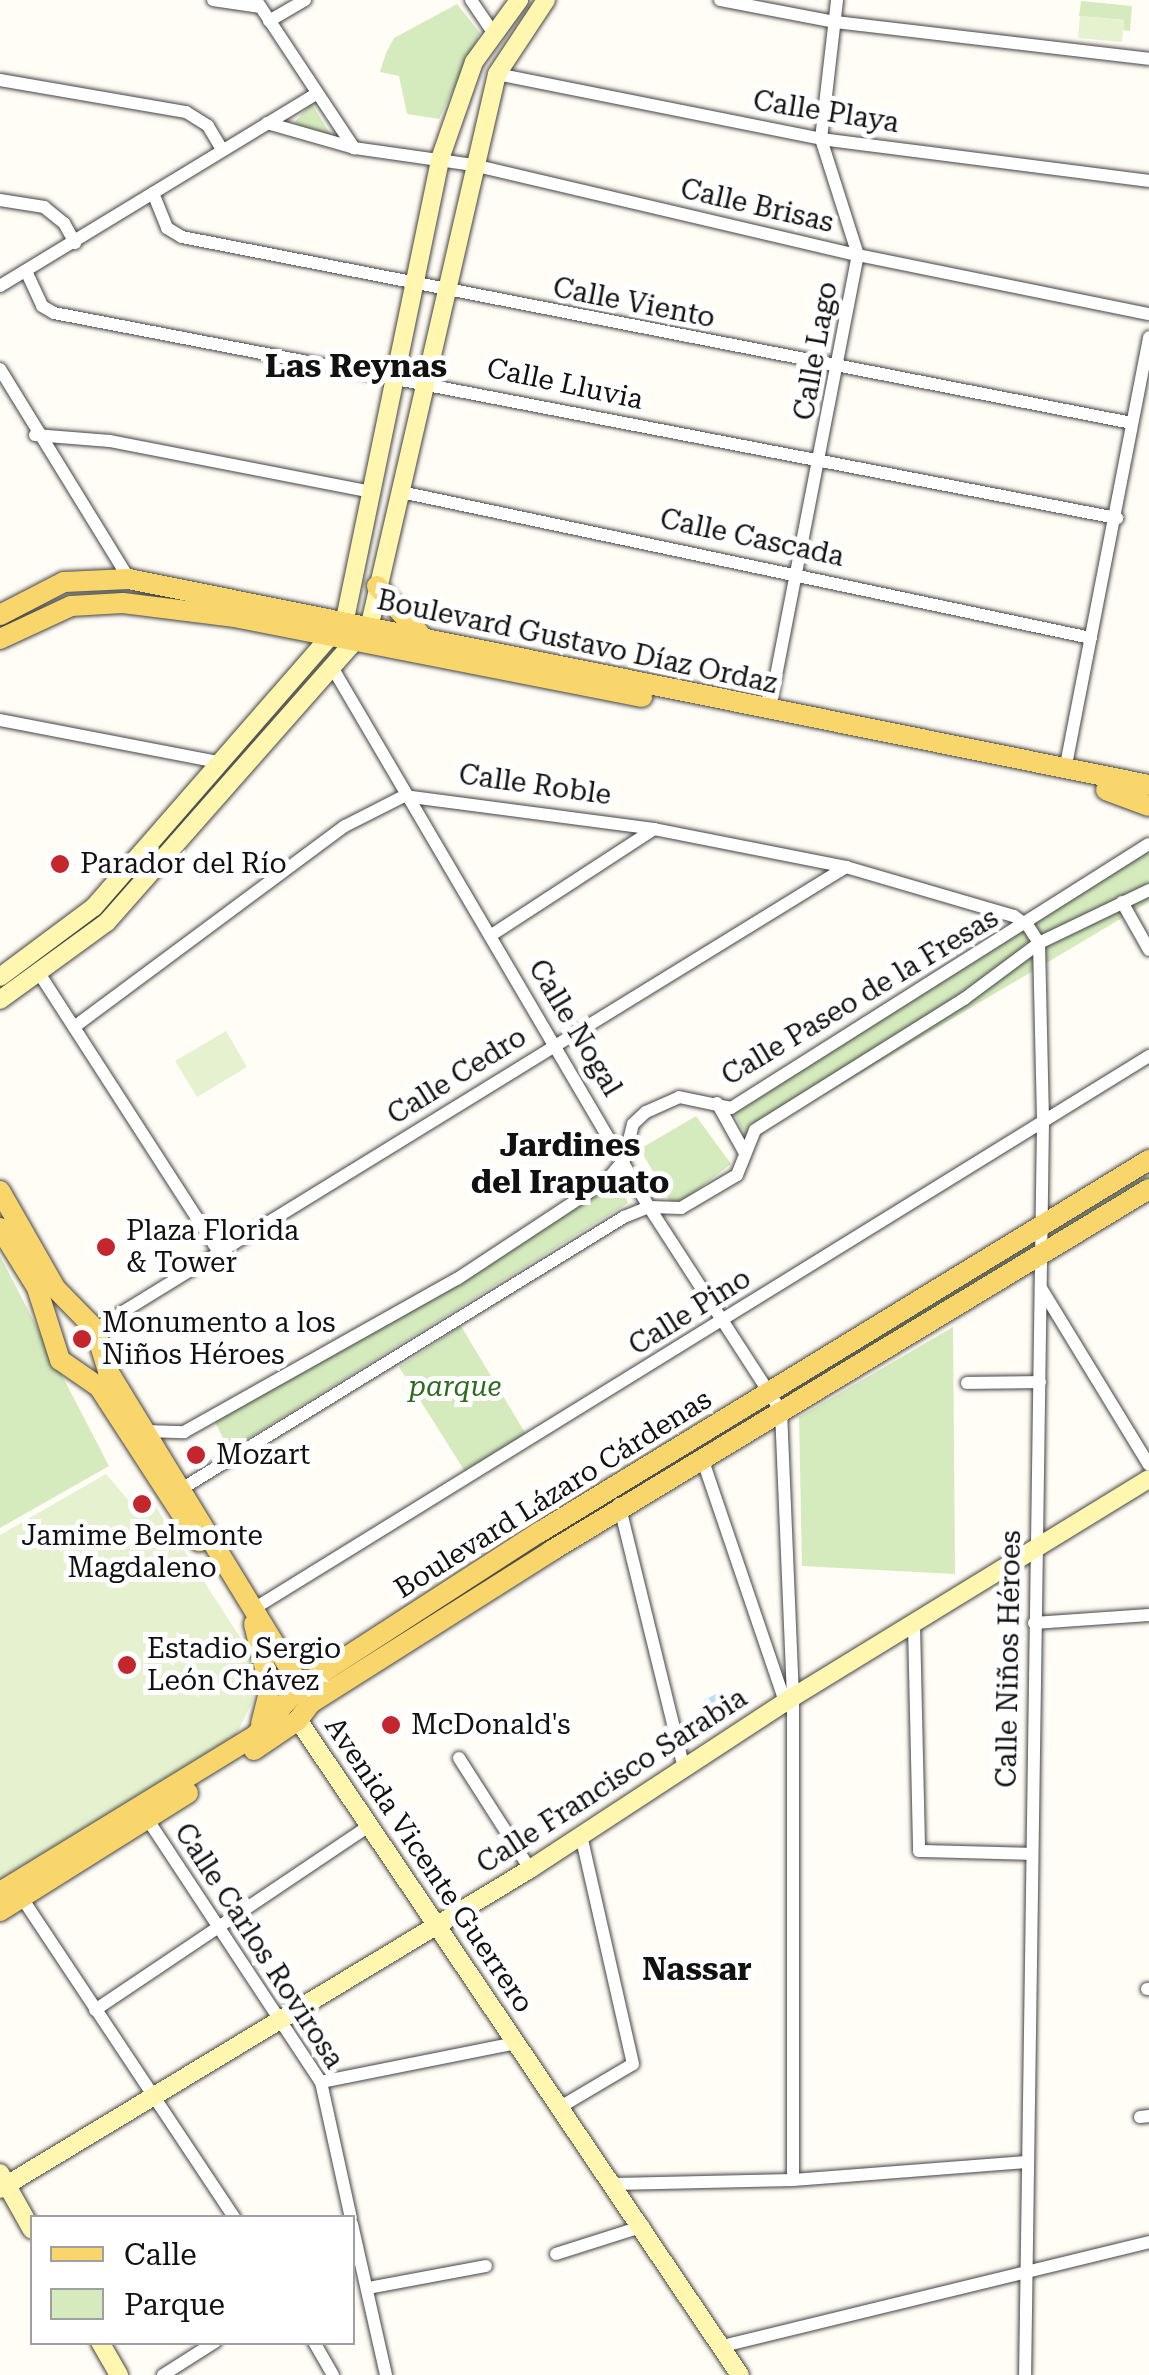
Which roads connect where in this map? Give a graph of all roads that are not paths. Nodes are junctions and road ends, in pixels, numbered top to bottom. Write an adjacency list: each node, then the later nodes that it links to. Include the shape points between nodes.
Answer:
1 (213, 0): 8 (street)
2 (305, 0): 9 (street)
3 (471, 0): 11 (street)
4 (520, 0): 11 (main road)
5 (546, 0): 13 (main road)
6 (720, 0): 10 (street)
7 (837, 0): 10 (street, Calle Lago)
8 (258, 4): 9 (street)
9 (269, 21): 15 (street)
10 (835, 22): 12 (street); 17 (street, Calle Lago)
11 (494, 34): 20 (main road, via 474,62)
12 (1149, 59)
13 (497, 74): 17 (street, Calle Playa); 21 (main road)
14 (0, 80): 18 (street, via 186,112 208,126)
15 (316, 94): 16 (street); 19 (street)
16 (266, 123): 18 (street); 19 (street, Calle Brisas)
17 (820, 139): 22 (street, Calle Playa); 26 (street, Calle Lago)
18 (221, 148): 23 (street)
19 (354, 148): 20 (street, Calle Brisas)
20 (440, 158): 21 (street, Calle Brisas); 29 (main road)
21 (473, 165): 26 (street, Calle Brisas); 30 (main road)
22 (1149, 181)
23 (152, 193): 25 (street); 29 (street, Calle Viento, via 166,228 182,237)
24 (0, 200): 25 (street, via 44,207)
25 (75, 243): 27 (street)
26 (858, 256): 31 (street, Calle Brisas); 33 (street, Calle Lago)
27 (26, 271): 28 (street); 35 (street, Calle Lluvia, via 42,306 54,313)
28 (0, 286)
29 (417, 287): 30 (street, Calle Viento); 35 (main road)
30 (446, 292): 33 (street, Calle Viento); 36 (main road)
31 (1149, 314)
32 (1149, 338): 37 (street)
33 (840, 368): 37 (street, Calle Viento); 39 (street, Calle Lago)
34 (0, 369): 38 (street)
35 (400, 376): 36 (street, Calle Lluvia); 40 (main road)
36 (427, 381): 39 (street, Calle Lluvia); 41 (main road)
37 (1132, 423): 42 (street)
38 (35, 435): 40 (street, via 110,442); 44 (street)
39 (820, 463): 42 (street, Calle Lluvia); 43 (street, Calle Lago)
40 (373, 492): 47 (main road)
41 (402, 492): 43 (street, Calle Cascada); 45 (main road)
42 (1116, 518): 50 (street)
43 (797, 572): 50 (street, Calle Cascada); 53 (street, Calle Lago)
44 (129, 578): 46 (main road, Boulevard Gustavo Díaz Ordaz, via 64,582); 47 (main road, Boulevard Gustavo Díaz Ordaz)
45 (376, 586): 48 (main road); 49 (main road)
46 (0, 616)
47 (338, 627): 48 (main road, Boulevard Gustavo Díaz Ordaz); 51 (main road, Boulevard Gustavo Díaz Ordaz, via 96,602 71,606); 55 (main road)
48 (364, 632): 49 (main road, Boulevard Gustavo Díaz Ordaz); 52 (main road); 59 (main road, Boulevard Gustavo Díaz Ordaz, via 1121,793)
49 (419, 633): 53 (main road, Boulevard Gustavo Díaz Ordaz)
50 (1090, 638): 56 (street)
51 (0, 639)
52 (332, 667): 58 (street, Calle Nogal); 69 (main road, via 106,922)
53 (769, 712): 56 (main road, Boulevard Gustavo Díaz Ordaz)
54 (0, 720): 55 (street)
55 (218, 762): 70 (main road, via 94,908)
56 (1065, 770): 57 (main road, Boulevard Gustavo Díaz Ordaz)
57 (1149, 785)
58 (404, 796): 60 (street, Calle Roble); 66 (street, Calle Nogal); 72 (street, via 346,826)
59 (1149, 806)
60 (654, 828): 62 (street, Calle Roble); 66 (street)
61 (1149, 844): 65 (street, Calle Paseo de la Fresas)
62 (846, 867): 65 (street, Calle Roble, via 1014,916); 73 (street, Calle Cedro)
63 (1149, 890): 64 (street, Calle Paseo de la Fresas)
64 (1122, 902): 67 (street, Calle Paseo de la Fresas); 68 (street)
65 (1028, 926): 67 (street); 75 (street, Calle Paseo de la Fresas, via 731,1108)
66 (490, 936): 73 (street, Calle Nogal)
67 (1039, 944): 76 (street, Calle Niños Héroes); 77 (street, Calle Paseo de la Fresas, via 755,1130)
68 (1149, 950)
69 (39, 973): 71 (main road); 72 (street)
70 (0, 976)
71 (0, 1000)
72 (74, 1027): 85 (street)
73 (556, 1043): 78 (street, Calle Nogal); 85 (street, Calle Cedro)
74 (1149, 1056): 76 (street, Calle Pino)
75 (717, 1104): 77 (street); 78 (street, Calle Paseo de la Fresas, via 679,1098 646,1112 633,1124)
76 (1043, 1123): 83 (street, Calle Niños Héroes); 90 (street, Calle Pino)
77 (746, 1156): 82 (street, Calle Paseo de la Fresas, via 737,1175 681,1208)
78 (624, 1160): 82 (street, Calle Nogal); 98 (street, Calle Paseo de la Fresas, via 607,1180 457,1279 184,1432)
79 (1140, 1166): 81 (street); 83 (main road, Boulevard Lázaro Cárdenas)
80 (0, 1191): 88 (main road, Avenida Vicente Guerrero, via 56,1289)
81 (1148, 1193): 86 (main road, Boulevard Lázaro Cárdenas)
82 (648, 1207): 90 (street, Calle Nogal); 102 (street, Calle Paseo de la Fresas)
83 (1040, 1227): 86 (street, Calle Niños Héroes); 96 (main road, Boulevard Lázaro Cárdenas)
84 (0, 1228): 89 (main road, Avenida Vicente Guerrero, via 37,1288)
85 (220, 1254): 91 (street, Calle Cedro)
86 (1040, 1255): 87 (street, Calle Niños Héroes); 97 (main road, Boulevard Lázaro Cárdenas)
87 (1041, 1288): 94 (street, Calle Niños Héroes); 100 (street)
88 (76, 1307): 89 (main road); 91 (main road, Avenida Vicente Guerrero)
89 (44, 1323): 93 (main road, Avenida Vicente Guerrero, via 53,1349)
90 (722, 1323): 96 (street, Calle Nogal); 107 (street, Calle Pino)
91 (95, 1329): 92 (main road, Avenida Vicente Guerrero)
92 (103, 1355): 93 (main road); 98 (main road, Avenida Vicente Guerrero)
93 (72, 1368): 107 (main road, Avenida Vicente Guerrero, via 99,1387)
94 (1040, 1382): 95 (street); 105 (street, Calle Niños Héroes)
95 (967, 1383)
96 (768, 1392): 97 (street, Calle Nogal); 103 (main road, Boulevard Lázaro Cárdenas)
97 (781, 1411): 99 (main road, Boulevard Lázaro Cárdenas); 110 (street, via 787,1439)
98 (146, 1431): 102 (main road, Avenida Vicente Guerrero)
99 (702, 1458): 104 (main road, Boulevard Lázaro Cárdenas); 110 (street)
100 (1149, 1465)
101 (1149, 1479): 105 (main road, Calle Francisco Sarabia)
102 (182, 1488): 107 (main road, Avenida Vicente Guerrero)
103 (612, 1488): 104 (street); 111 (main road, Boulevard Lázaro Cárdenas)
104 (622, 1508): 111 (main road, Boulevard Lázaro Cárdenas); 114 (street)
105 (1036, 1546): 108 (street, Calle Niños Héroes); 109 (main road, Calle Francisco Sarabia)
106 (1149, 1614): 108 (street)
107 (255, 1616): 111 (main road, Avenida Vicente Guerrero); 112 (main road, via 270,1698)
108 (1034, 1623): 118 (street, Calle Niños Héroes)
109 (914, 1625): 110 (main road, Calle Francisco Sarabia); 118 (street, via 918,1852)
110 (789, 1700): 114 (main road, Calle Francisco Sarabia); 132 (street)
111 (300, 1702): 112 (main road, Boulevard Lázaro Cárdenas); 115 (main road, Boulevard Lázaro Cárdenas); 116 (main road, Avenida Vicente Guerrero)
112 (256, 1736): 120 (main road, Boulevard Lázaro Cárdenas)
113 (459, 1758): 119 (street)
114 (684, 1769): 117 (main road, Calle Francisco Sarabia)
115 (148, 1820): 121 (main road, Boulevard Lázaro Cárdenas); 124 (street, Calle Carlos Rovirosa)
116 (369, 1826): 123 (main road, Avenida Vicente Guerrero); 124 (street)
117 (581, 1836): 119 (main road, Calle Francisco Sarabia); 130 (street, via 633,2064)
118 (1030, 1854): 131 (street, Calle Niños Héroes)
119 (530, 1869): 123 (main road, Calle Francisco Sarabia)
120 (0, 1892)
121 (22, 1898): 122 (main road, Boulevard Lázaro Cárdenas); 125 (street)
122 (0, 1912)
123 (434, 1926): 126 (main road, Calle Francisco Sarabia); 127 (main road, Avenida Vicente Guerrero)
124 (218, 1927): 125 (street); 126 (street, Calle Carlos Rovirosa)
125 (95, 2010): 129 (street)
126 (279, 2020): 128 (street, Calle Carlos Rovirosa); 129 (main road, Calle Francisco Sarabia)
127 (516, 2043): 128 (street); 130 (main road, Avenida Vicente Guerrero)
128 (321, 2082): 136 (street, Calle Carlos Rovirosa)
129 (152, 2096): 133 (main road, Calle Francisco Sarabia); 135 (street)
130 (562, 2106): 134 (main road, Avenida Vicente Guerrero)
131 (1026, 2162): 132 (street); 143 (street, Calle Niños Héroes)
132 (792, 2180): 134 (street)
133 (2, 2183): 138 (main road)
134 (615, 2184): 137 (main road, Avenida Vicente Guerrero)
135 (232, 2215)
136 (351, 2215)
137 (644, 2226): 140 (street); 148 (main road, Avenida Vicente Guerrero)
138 (30, 2227)
139 (1149, 2242): 143 (street)
140 (556, 2254)
141 (356, 2261): 144 (street, Calle Carlos Rovirosa)
142 (486, 2266): 144 (street)
143 (1025, 2273): 148 (street); 154 (street, Calle Niños Héroes)
144 (368, 2288): 152 (street, Calle Carlos Rovirosa)
145 (102, 2345): 149 (main road)
146 (210, 2345): 150 (street)
147 (316, 2345): 151 (street)
148 (719, 2346): 153 (main road, Avenida Vicente Guerrero)
149 (119, 2375)
150 (163, 2375)
151 (333, 2375)
152 (386, 2375)
153 (740, 2375)
154 (1025, 2375)

